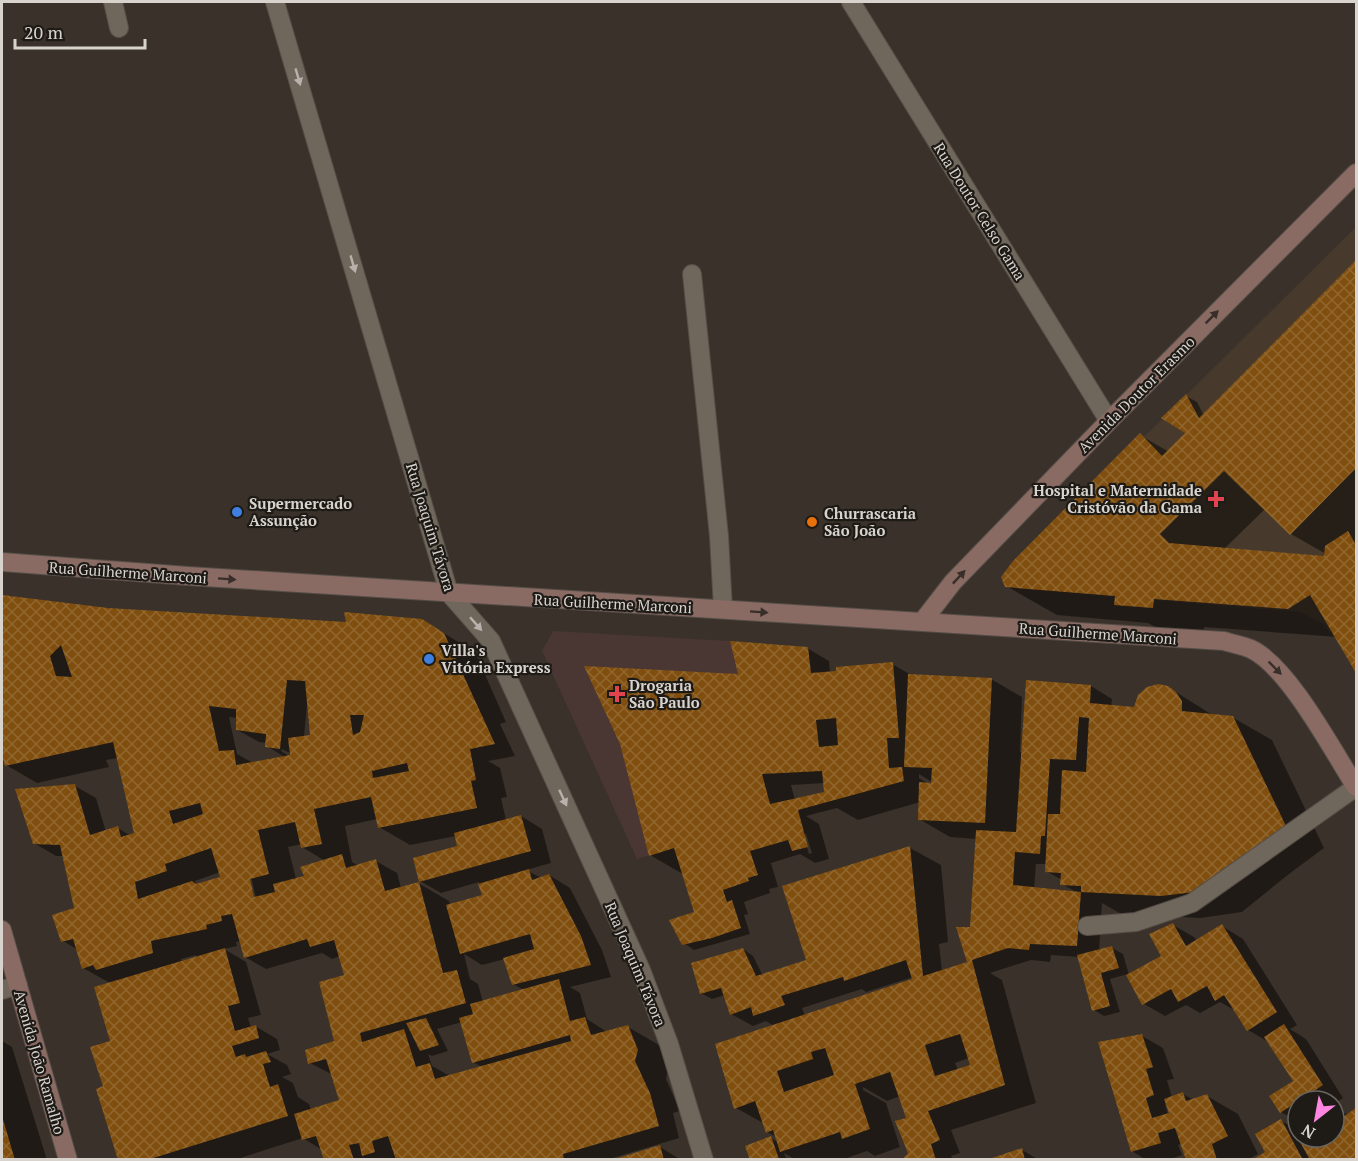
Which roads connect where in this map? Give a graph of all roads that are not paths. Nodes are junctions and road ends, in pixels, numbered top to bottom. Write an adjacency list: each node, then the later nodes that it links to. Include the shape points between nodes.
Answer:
1 (113, 2): 6 (street)
2 (275, 2): 5 (street, Rua Joaquim Távora)
3 (288, 2): 5 (street)
4 (851, 2): 9 (street, Rua Doutor Celso Gama)
5 (281, 21): 11 (street, Rua Joaquim Távora, one-way to 11)
6 (119, 28)
7 (1356, 173): 9 (main road, Avenida Doutor Erasmo, one-way to 7)
8 (692, 274): 12 (street)
9 (1109, 421): 13 (main road, Avenida Doutor Erasmo, one-way to 9, via 953,582)
10 (2, 562): 11 (main road, Rua Guilherme Marconi, one-way to 11)
11 (449, 593): 12 (main road, Rua Guilherme Marconi); 19 (street, Rua Joaquim Távora, one-way to 19, via 491,641 641,969 666,1035)
12 (723, 609): 13 (main road, Rua Guilherme Marconi, one-way to 13)
13 (922, 622): 14 (main road, Rua Guilherme Marconi, one-way to 14, via 1224,641 1251,649 1272,663 1291,685)
14 (1356, 787): 15 (street, via 1192,903 1136,922)
15 (1087, 926)
16 (2, 930): 17 (main road, Avenida João Ramalho)
17 (10, 987): 18 (main road, Avenida João Ramalho)
18 (68, 1160)
19 (704, 1160)

